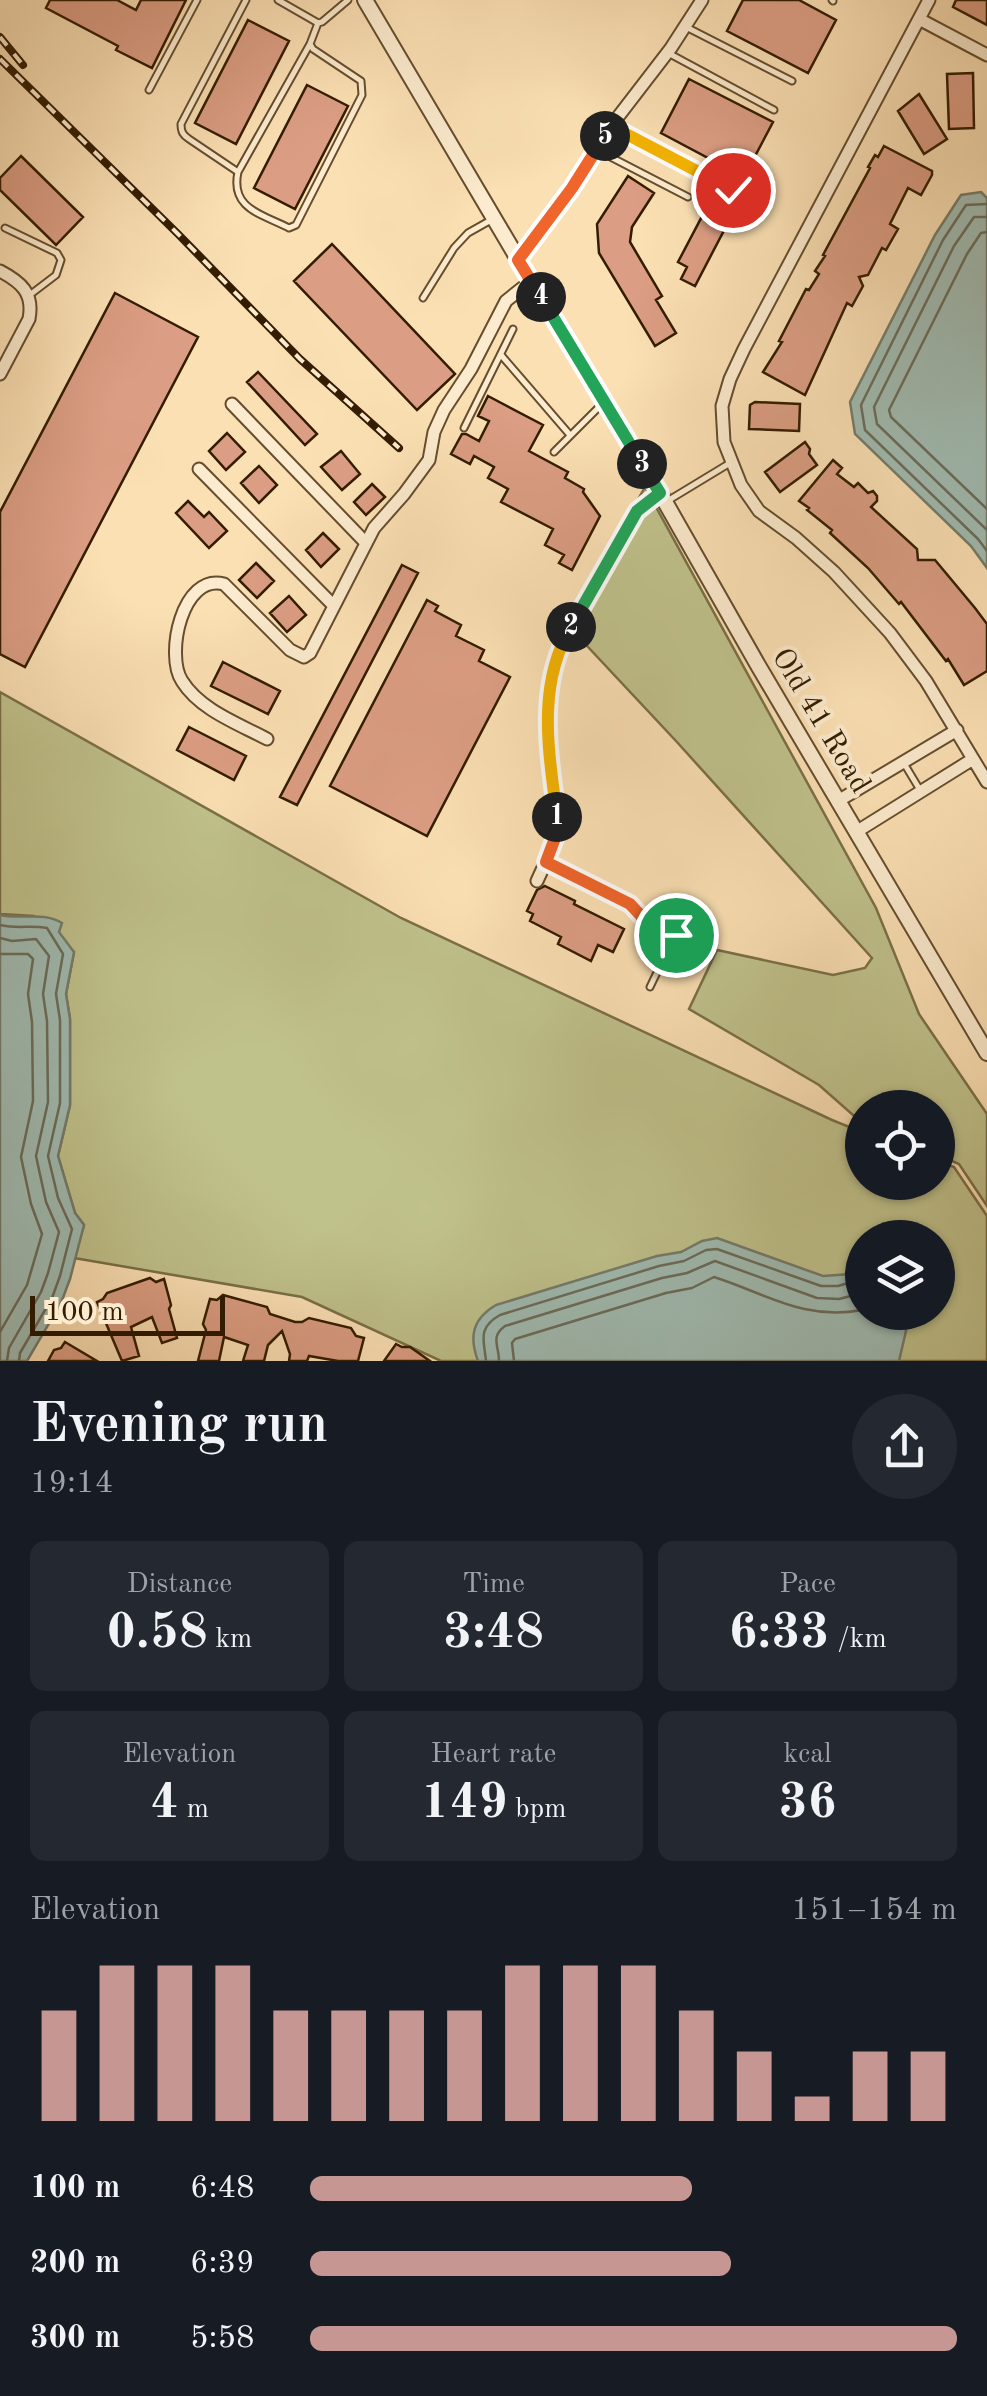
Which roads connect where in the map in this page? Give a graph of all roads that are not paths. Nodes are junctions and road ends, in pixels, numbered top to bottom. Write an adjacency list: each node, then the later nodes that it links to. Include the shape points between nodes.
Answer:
1 (197, 0): 15 (lane)
2 (246, 0): 19 (lane, via 181,124 183,134)
3 (278, 0): 9 (lane)
4 (348, 0): 9 (lane)
5 (365, 0): 22 (street, Old 41 Road)
6 (702, 0): 10 (street)
7 (929, 0): 8 (street)
8 (919, 19): 13 (street); 37 (street, via 730,379 722,425)
9 (318, 22): 11 (lane)
10 (686, 26): 12 (street); 14 (lane)
11 (310, 44): 19 (lane); 19 (lane, via 361,81 363,90 294,226 242,204)
12 (667, 53): 16 (lane); 17 (street)
13 (987, 55)
14 (792, 81)
15 (150, 90)
16 (774, 110)
17 (611, 126): 18 (street); 20 (lane)
18 (596, 150): 21 (lane); 24 (street)
19 (238, 172)
20 (733, 190)
21 (688, 197)
22 (494, 219): 24 (street, Old 41 Road); 28 (lane, via 468,232)
23 (5, 228): 27 (lane, via 61,260 56,274)
24 (518, 260): 26 (street, Old 41 Road)
25 (0, 271): 27 (street)
26 (530, 281): 33 (street, Old 41 Road); 40 (street, via 506,301 444,410 429,460)
27 (29, 296): 31 (street, via 29,319)
28 (423, 298)
29 (513, 329): 30 (lane)
30 (501, 355): 34 (lane); 35 (lane)
31 (0, 374)
32 (232, 404): 40 (street)
33 (609, 408): 35 (lane); 39 (street, Old 41 Road)
34 (464, 428)
35 (570, 435): 36 (lane)
36 (554, 452)
37 (730, 463): 39 (lane); 42 (street, via 760,510 834,572 890,633)
38 (199, 469): 41 (street)
39 (662, 498): 48 (street, Old 41 Road); 50 (street, via 637,511 553,665 548,731 558,830)
40 (366, 543): 41 (street)
41 (334, 606): 43 (street, via 304,656 224,584 204,584 188,602 175,648 180,679 197,700)
42 (957, 730): 44 (street); 45 (street)
43 (267, 739)
44 (974, 759): 46 (street); 47 (street)
45 (903, 762): 47 (lane); 48 (street)
46 (987, 782)
47 (921, 792): 49 (street)
48 (838, 802): 49 (street, Old 41 Road)
49 (856, 832): 53 (street, Old 41 Road)
50 (546, 862): 51 (street); 52 (lane, via 676,935)
51 (537, 881)
52 (650, 987)
53 (987, 1053)

